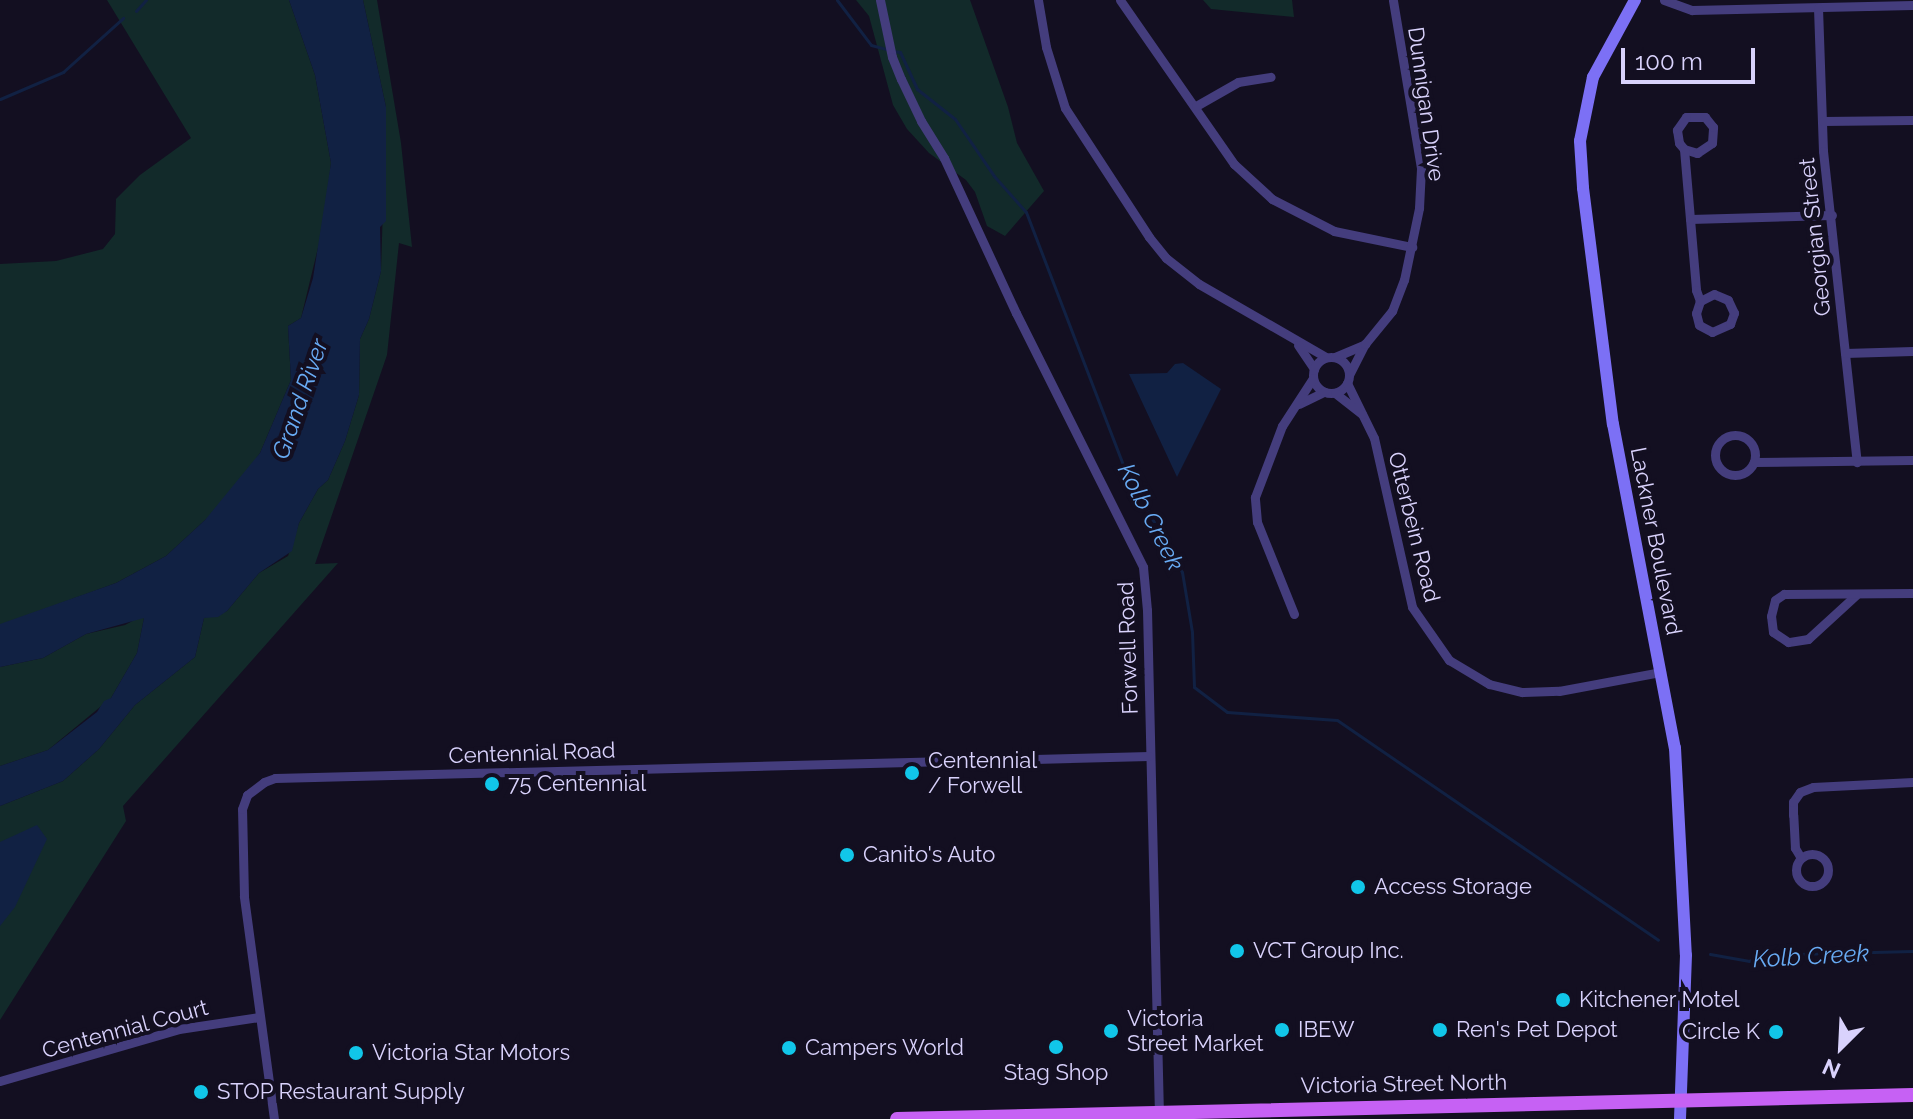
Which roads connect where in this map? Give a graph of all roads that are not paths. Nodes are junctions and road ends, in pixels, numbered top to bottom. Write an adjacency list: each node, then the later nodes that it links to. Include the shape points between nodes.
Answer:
1 (880, 0): 36 (street, Forwell Road, via 892,57 1143,567)
2 (1038, 0): 18 (street, Otterbein Road, via 1065,108 1149,237 1199,284)
3 (1120, 0): 10 (street)
4 (1393, 0): 16 (street, Dunnigan Drive, via 1421,168)
5 (1635, 0): 35 (main road, Lackner Boulevard, via 1593,77 1580,141 1613,424)
6 (1664, 0): 8 (street, via 1692,10)
7 (1913, 5): 8 (street)
8 (1818, 8): 12 (street, Georgian Street)
9 (1271, 77): 10 (street, via 1238,82)
10 (1196, 106): 16 (street, via 1234,164 1272,199 1334,231)
11 (1913, 120): 12 (street)
12 (1823, 121): 14 (street, Georgian Street)
13 (1684, 149): 13 (street, via 1697,153 1712,143 1713,127 1705,117 1681,121 1677,136); 15 (street)
14 (1832, 215): 15 (street); 21 (street, Georgian Street)
15 (1690, 219): 17 (street)
16 (1412, 247): 19 (street, Dunnigan Drive, via 1392,311)
17 (1700, 301): 17 (street, via 1696,319 1704,329 1718,332 1730,324 1734,313 1728,300 1714,294)
18 (1295, 342): 22 (street, Otterbein Road); 23 (street, Otterbein Road)
19 (1365, 344): 22 (street, Dunnigan Drive); 24 (street, Dunnigan Drive)
20 (1913, 351): 21 (street)
21 (1845, 353): 31 (street, Georgian Street)
22 (1331, 357): 23 (street); 24 (street, Otterbein Road, via 1345,363)
23 (1313, 374): 25 (street, Otterbein Road); 27 (street)
24 (1348, 379): 26 (street); 28 (street, Otterbein Road)
25 (1324, 392): 26 (street); 27 (street)
26 (1335, 393): 28 (street)
27 (1299, 404): 34 (street, via 1282,426 1255,497 1257,522)
28 (1362, 414): 35 (street, Otterbein Road, via 1374,438 1412,607 1449,660 1489,684 1522,692 1559,691)
29 (1913, 460): 31 (street)
30 (1754, 462): 30 (street, via 1753,448 1743,437 1727,437 1717,446 1717,464 1728,474 1741,474); 31 (street)
31 (1857, 462)
32 (1913, 593): 33 (street)
33 (1856, 595): 33 (street, via 1784,594 1775,600 1773,632 1788,642 1808,639)
34 (1294, 614)
35 (1661, 672): 42 (main road, Lackner Boulevard, via 1681,806 1686,955)
36 (1149, 756): 39 (street, Centennial Road, via 275,778 247,795 242,809 244,896); 43 (street, Forwell Road)
37 (1913, 782): 38 (street, via 1800,792 1793,815 1795,848)
38 (1801, 858)
39 (259, 1017): 40 (street, Centennial Court, via 179,1029); 44 (street, Centennial Road)
40 (0, 1081)
41 (1913, 1095): 42 (main road, Victoria Street North)
42 (1682, 1102): 43 (main road, Victoria Street North); 46 (main road, Lackner Boulevard)
43 (1159, 1115): 45 (main road, Victoria Street North)
44 (274, 1119)
45 (897, 1119)
46 (1680, 1119)

